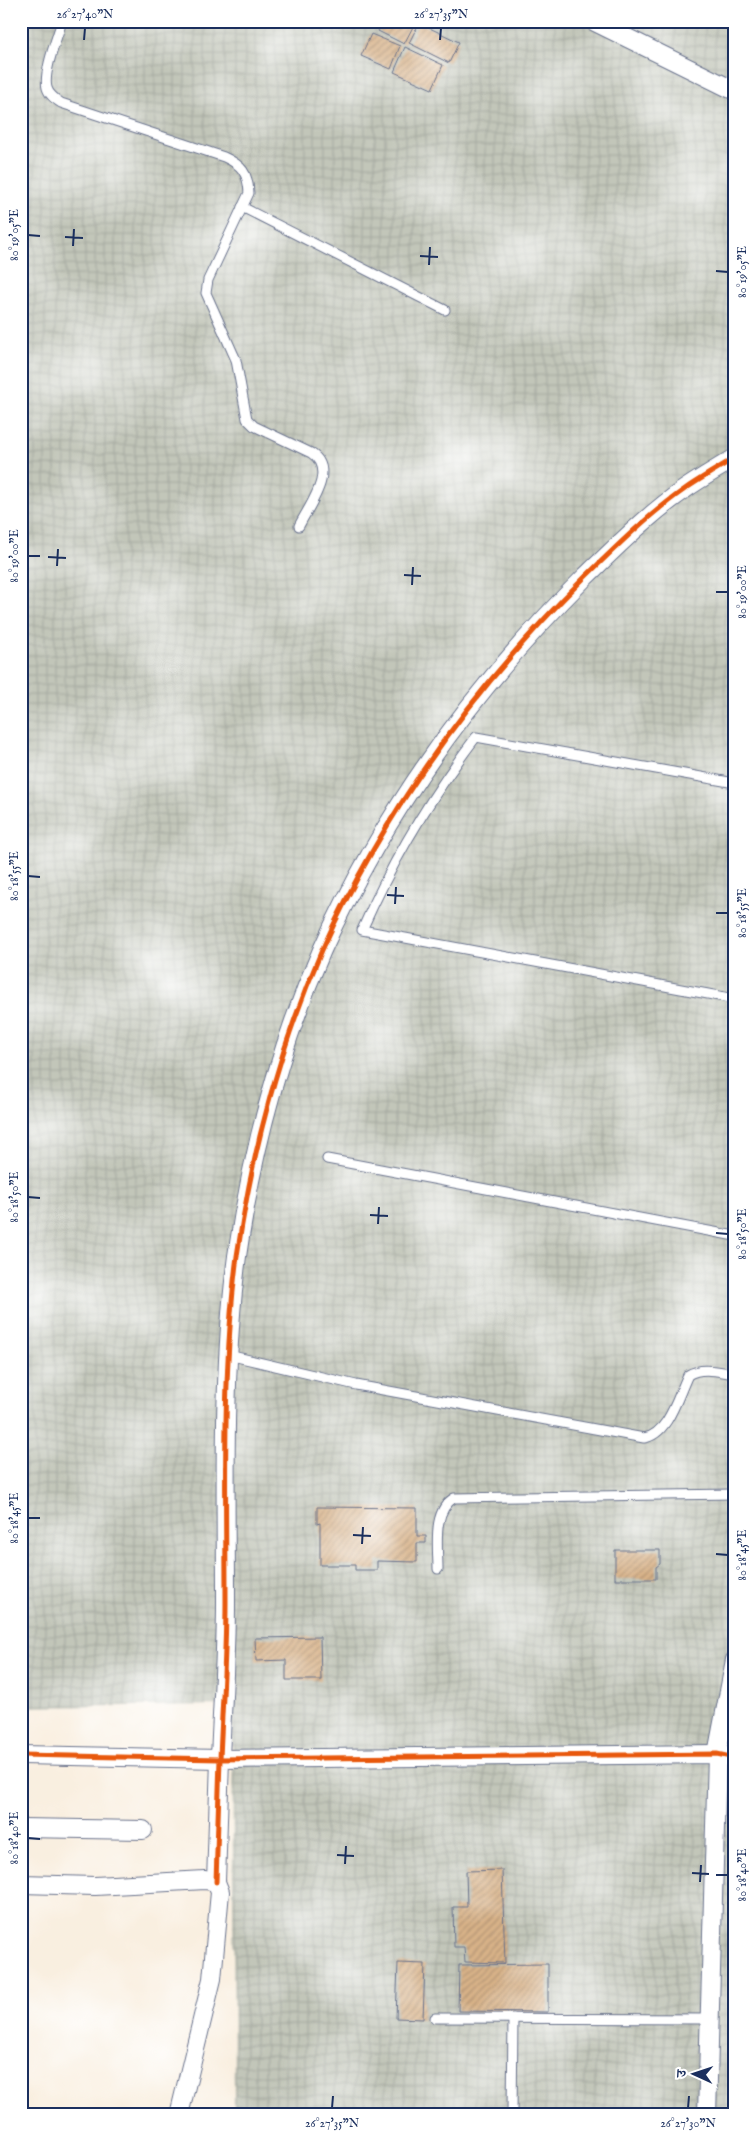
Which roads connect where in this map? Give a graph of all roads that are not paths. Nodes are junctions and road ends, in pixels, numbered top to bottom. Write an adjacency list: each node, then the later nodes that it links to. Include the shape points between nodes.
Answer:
1 (62, 21): 4 (lane, via 46,78 52,96 61,103 238,163 248,180 248,194)
2 (593, 21): 3 (street)
3 (735, 91)
4 (242, 207): 5 (lane); 7 (lane, via 208,280 206,293 236,360 247,419 254,426 311,453 322,464 321,480)
5 (445, 310)
6 (735, 458): 12 (street, via 682,491 604,558 529,634 416,778 381,839 322,951 270,1097 250,1178 237,1257)
7 (299, 526)
8 (735, 783): 9 (lane, via 476,737 395,863 362,930)
9 (735, 999)
10 (328, 1159): 11 (lane)
11 (735, 1236)
12 (228, 1355): 13 (lane, via 341,1382 644,1438 654,1435 664,1426 693,1372 705,1370); 19 (street, via 226,1607)
13 (735, 1374)
14 (735, 1494): 15 (lane, via 454,1498 446,1502 439,1517)
15 (438, 1569)
16 (735, 1660): 17 (street)
17 (717, 1754): 19 (street); 20 (street); 27 (street)
18 (21, 1756): 19 (street)
19 (220, 1758): 23 (street)
20 (735, 1758)
21 (21, 1828): 22 (street)
22 (143, 1830)
23 (216, 1882): 24 (street, via 96,1886); 28 (street, via 220,1898 212,1979)
24 (21, 1884)
25 (435, 2018): 26 (lane)
26 (513, 2018): 27 (lane); 29 (lane)
27 (710, 2019): 30 (street)
28 (179, 2115)
29 (512, 2115)
30 (707, 2115)

